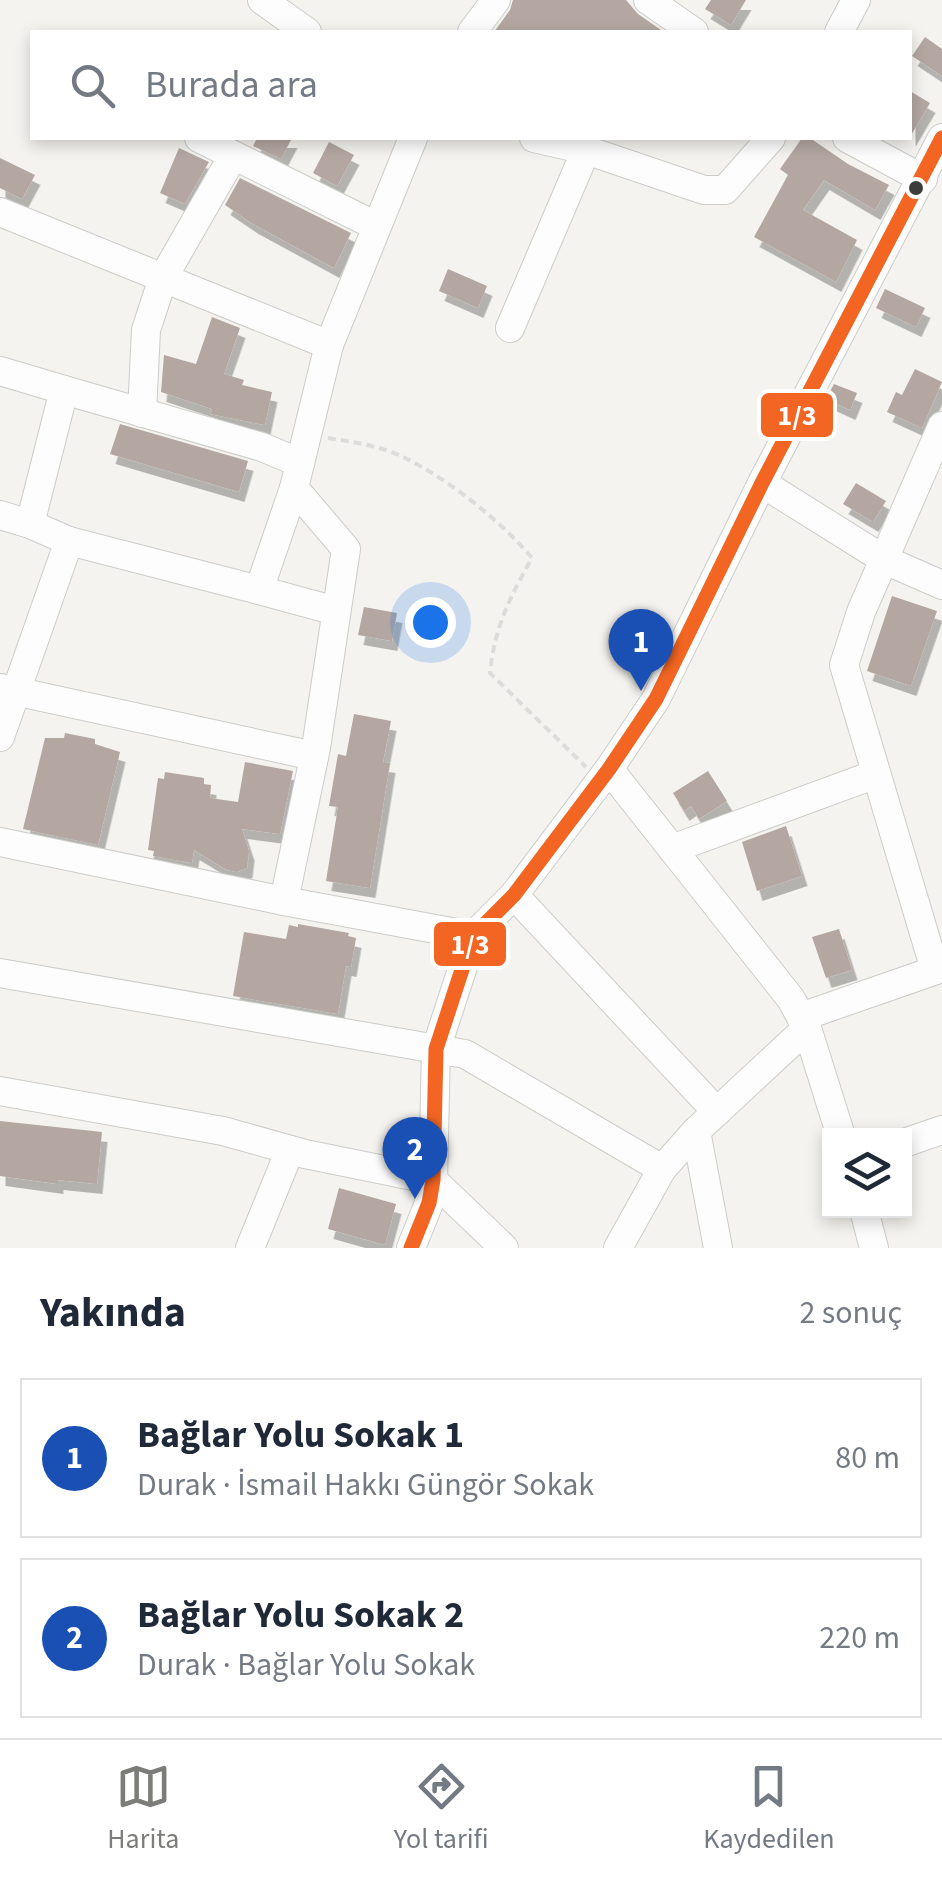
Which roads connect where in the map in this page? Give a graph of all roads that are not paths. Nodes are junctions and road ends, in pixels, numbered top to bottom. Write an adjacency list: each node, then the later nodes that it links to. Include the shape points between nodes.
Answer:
1 (262, 0): 5 (street)
2 (496, 0): 6 (street)
3 (648, 0): 7 (street)
4 (856, 0): 8 (street)
5 (304, 30)
6 (474, 30)
7 (691, 30)
8 (840, 30)
9 (942, 138): 17 (street)
10 (203, 140): 16 (street)
11 (412, 140): 20 (street)
12 (543, 140): 15 (street)
13 (769, 140): 15 (street, via 725,190 704,190)
14 (851, 140): 17 (street)
15 (586, 150): 22 (street)
16 (233, 156): 20 (street); 21 (street)
17 (920, 184): 18 (street); 29 (street)
18 (942, 205)
19 (0, 212): 21 (street)
20 (376, 226): 23 (street)
21 (164, 278): 23 (street); 26 (street, via 146,330)
22 (510, 328)
23 (329, 345): 28 (street)
24 (0, 371): 25 (street)
25 (64, 390): 26 (street); 31 (street)
26 (142, 414): 28 (street, via 262,446)
27 (942, 426): 33 (street)
28 (297, 476): 35 (street); 36 (street, via 346,549)
29 (762, 483): 33 (street); 41 (street, via 656,699)
30 (0, 516): 31 (street)
31 (30, 524): 32 (street)
32 (69, 541): 35 (street); 37 (street)
33 (885, 560): 34 (street); 40 (street, via 844,665)
34 (942, 585)
35 (259, 590): 36 (street)
36 (336, 611): 39 (street)
37 (8, 690): 38 (street); 39 (street)
38 (0, 737)
39 (314, 756): 45 (street)
40 (876, 774): 43 (street); 47 (street)
41 (604, 775): 43 (street); 44 (street)
42 (0, 842): 45 (street)
43 (672, 849): 49 (street)
44 (514, 896): 46 (street); 52 (street)
45 (284, 901): 46 (street)
46 (473, 936): 50 (street)
47 (939, 969): 49 (street)
48 (0, 974): 50 (street)
49 (804, 1022): 52 (street); 53 (street)
50 (436, 1049): 57 (street, via 466,1054); 58 (street)
51 (0, 1091): 56 (street, via 223,1131)
52 (706, 1122): 57 (street); 64 (street)
53 (839, 1128)
54 (942, 1130): 55 (street)
55 (912, 1140)
56 (290, 1150): 58 (street); 60 (street)
57 (662, 1169): 63 (street)
58 (433, 1180): 61 (street); 62 (street)
59 (866, 1218): 65 (street)
60 (250, 1248)
61 (411, 1248)
62 (504, 1248)
63 (618, 1248)
64 (718, 1248)
65 (874, 1248)

